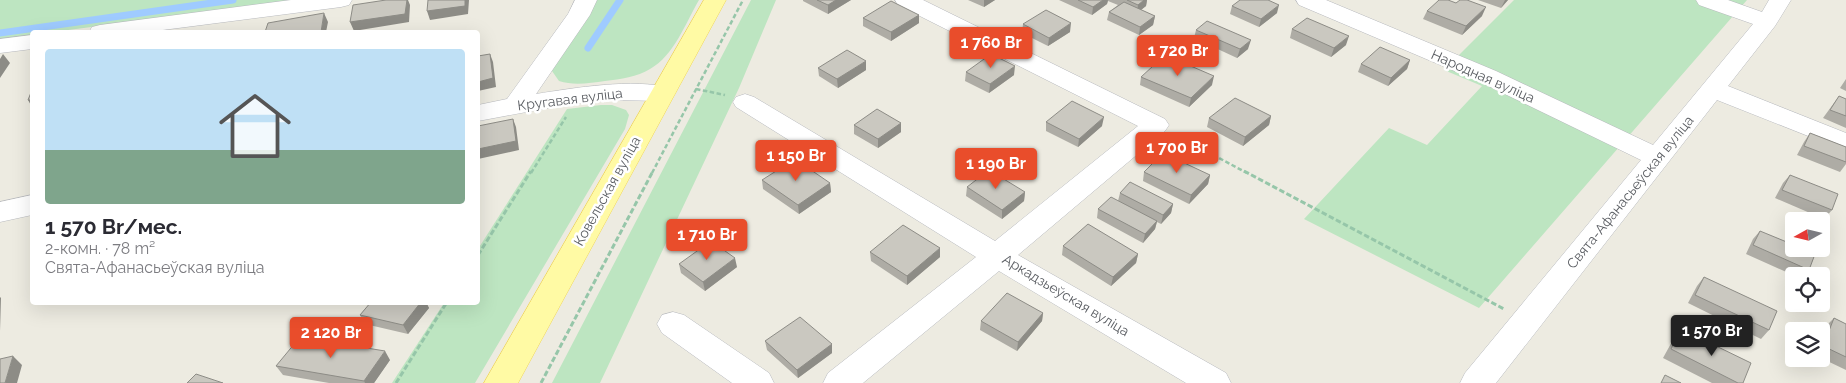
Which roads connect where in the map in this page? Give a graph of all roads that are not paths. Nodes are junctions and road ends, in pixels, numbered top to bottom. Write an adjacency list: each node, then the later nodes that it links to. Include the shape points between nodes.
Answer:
1 (341, 0): 8 (street)
2 (586, 0): 14 (street)
3 (715, 0): 12 (main road, Ковельская вуліца)
4 (906, 0): 20 (street, Аркадзьеўская вуліца, via 1156,125)
5 (1307, 0): 17 (street, Народная вуліца, via 1487,76)
6 (1707, 0): 7 (street)
7 (1773, 10): 11 (street, Свята-Афанасьеўская вуліца)
8 (115, 30)
9 (30, 42): 10 (street)
10 (0, 46)
11 (1712, 89): 16 (street); 17 (street, Свята-Афанасьеўская вуліца)
12 (662, 92): 14 (street, Кругавая вуліца, via 624,91); 22 (main road, Ковельская вуліца)
13 (745, 102): 20 (street)
14 (516, 105): 15 (street, Кругавая вуліца)
15 (480, 113)
16 (1846, 143)
17 (1657, 157): 26 (street, Свята-Афанасьеўская вуліца)
18 (30, 205): 19 (street)
19 (0, 212)
20 (997, 256): 24 (street); 25 (street, Аркадзьеўская вуліца)
21 (673, 324): 23 (street)
22 (501, 383)
23 (757, 383)
24 (840, 383)
25 (1214, 383)
26 (1477, 383)

